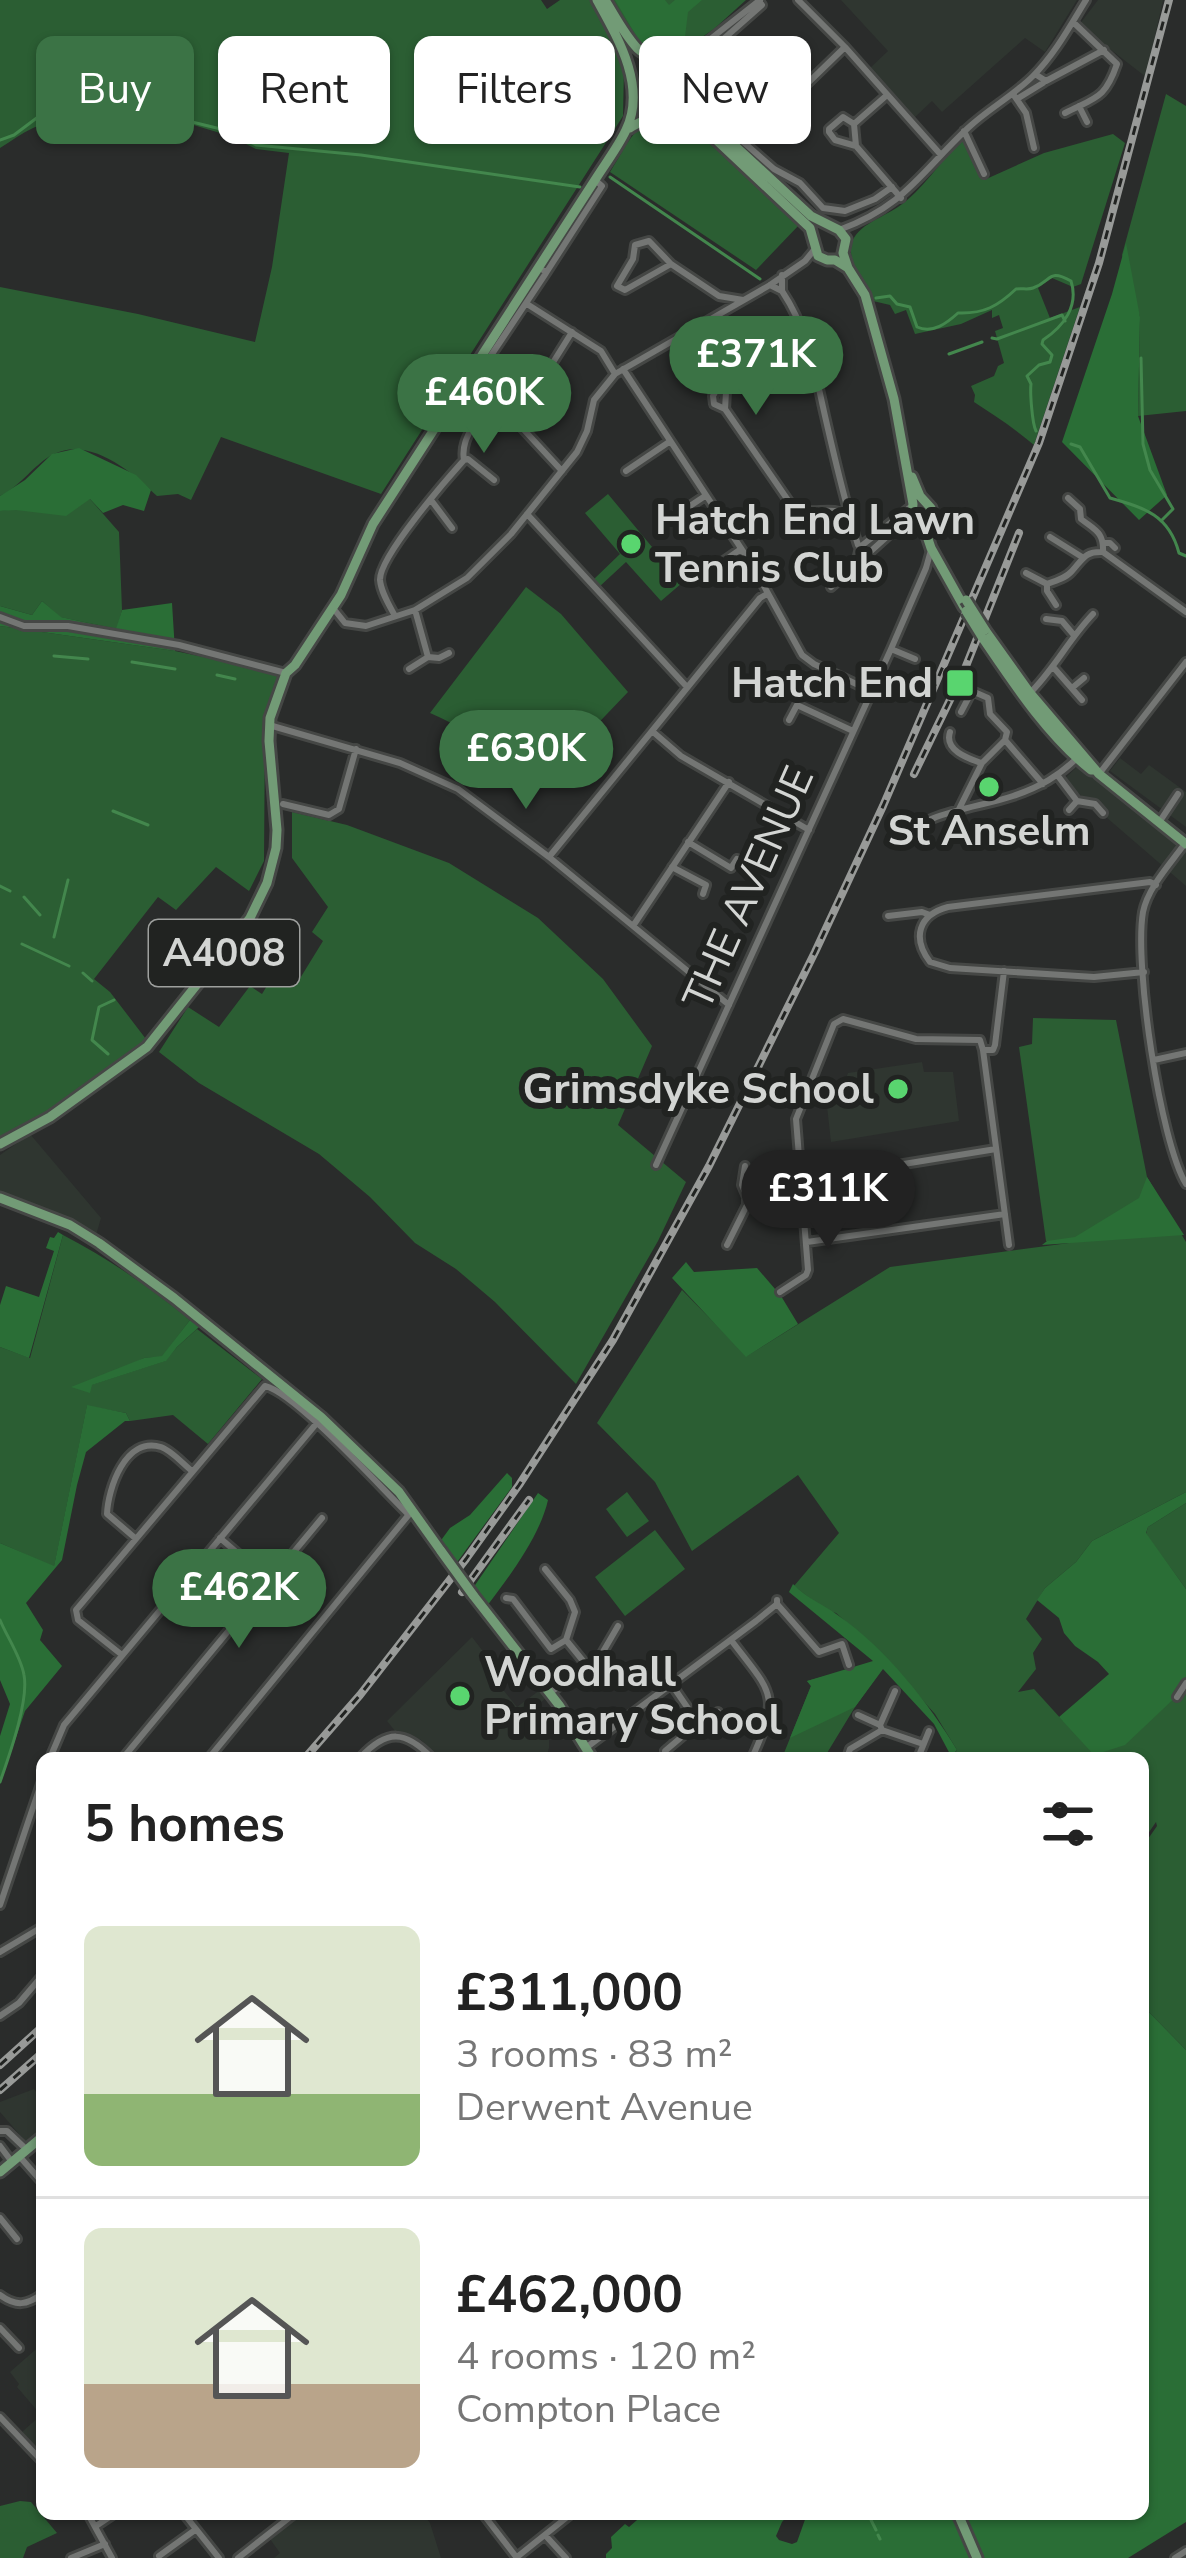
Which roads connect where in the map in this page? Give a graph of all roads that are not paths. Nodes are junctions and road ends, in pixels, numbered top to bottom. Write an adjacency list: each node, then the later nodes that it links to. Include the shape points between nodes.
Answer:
1 (601, 0): 8 (main road); 12 (main road)
2 (798, 0): 7 (street)
3 (1086, 0): 5 (street)
4 (760, 1): 6 (street)
5 (1073, 22): 9 (street); 11 (street)
6 (721, 36)
7 (845, 47): 13 (street); 15 (street)
8 (639, 48)
9 (1104, 50): 14 (street); 18 (street, via 1117,64 1108,88)
10 (639, 66): 12 (main road)
11 (1035, 74): 14 (street); 16 (street)
12 (631, 79): 17 (main road)
13 (811, 79)
14 (1046, 81): 16 (street)
15 (887, 95): 23 (street); 31 (street)
16 (1015, 96): 24 (street); 30 (street)
17 (633, 99): 19 (main road); 25 (main road, A4008)
18 (1079, 106): 20 (street); 22 (street)
19 (639, 108)
20 (1065, 113)
21 (639, 122): 25 (main road, A4008)
22 (1087, 122)
23 (854, 124): 29 (street); 29 (street, via 842,117 829,132)
24 (964, 131): 31 (street); 32 (street)
25 (626, 132): 40 (main road, A4008)
26 (721, 144): 36 (main road)
27 (733, 144): 35 (main road)
28 (749, 144): 33 (street, via 833,212)
29 (856, 146): 33 (street)
30 (1034, 148)
31 (941, 155): 34 (street)
32 (984, 174)
33 (892, 187): 34 (street)
34 (902, 198): 35 (street)
35 (838, 232): 36 (main road); 38 (main road)
36 (814, 236): 37 (main road)
37 (817, 254): 38 (main road); 41 (street)
38 (839, 256): 63 (main road, via 865,295)
39 (671, 264): 39 (street, via 625,290 617,286 642,241); 44 (street)
40 (542, 270): 46 (street); 83 (main road, A4008, via 373,524)
41 (782, 275): 42 (street); 43 (street)
42 (770, 285): 43 (street); 45 (street)
43 (782, 291): 49 (street)
44 (719, 296): 45 (street); 47 (street)
45 (744, 300): 47 (street)
46 (527, 304): 48 (street); 50 (street)
47 (720, 313): 51 (street)
48 (572, 332): 51 (street); 52 (street, via 547,372 554,398)
49 (808, 341): 58 (street); 62 (street, via 730,386 724,409 792,506)
50 (490, 357)
51 (619, 372): 53 (street); 55 (street, via 594,400 587,431)
52 (547, 410)
53 (669, 442): 56 (street); 59 (street)
54 (464, 460): 55 (street, via 465,438 493,400); 57 (street); 61 (street)
55 (562, 471): 64 (street)
56 (626, 471)
57 (494, 480)
58 (842, 492): 62 (street); 65 (street)
59 (705, 496): 66 (street); 72 (street)
60 (1068, 498): 70 (street)
61 (431, 500): 67 (street); 87 (street, via 381,570)
62 (828, 509): 65 (street)
63 (919, 510): 69 (street); 73 (street); 74 (main road)
64 (527, 514): 84 (street, via 467,578); 100 (street)
65 (849, 516): 69 (street)
66 (666, 522)
67 (452, 528)
68 (1050, 536): 75 (street)
69 (860, 547): 73 (street); 76 (street)
70 (1103, 547): 71 (street); 75 (street); 85 (street)
71 (1115, 548)
72 (741, 549): 77 (street); 81 (street)
73 (871, 551): 76 (street)
74 (936, 554): 91 (street, THE AVENUE); 103 (main road, bridge)
75 (1082, 557): 79 (street, via 1070,574)
76 (856, 564): 80 (street)
77 (708, 572)
78 (1027, 573): 79 (street)
79 (1047, 584): 82 (street)
80 (831, 587)
81 (767, 594): 100 (street); 102 (street, via 802,655)
82 (1056, 605)
83 (333, 608): 87 (street, via 355,626); 98 (main road, A4008)
84 (416, 610): 87 (street); 93 (street)
85 (1186, 612)
86 (1093, 614): 90 (street)
87 (395, 616)
88 (0, 617): 98 (street, via 179,645)
89 (1046, 619): 90 (street, via 1062,621)
90 (1073, 634): 96 (street)
91 (891, 649): 94 (street); 102 (street, THE AVENUE)
92 (449, 652): 93 (street)
93 (428, 658): 97 (street)
94 (915, 660)
95 (1186, 662): 115 (street)
96 (1054, 668): 101 (street); 103 (street)
97 (409, 669)
98 (286, 673): 107 (main road, A4008)
99 (1084, 678): 101 (street)
100 (686, 687): 109 (street)
101 (1072, 688): 104 (street)
102 (871, 691): 108 (street, THE AVENUE)
103 (1028, 696): 113 (main road)
104 (1082, 700)
105 (961, 712): 111 (street, via 972,691 988,698)
106 (789, 720): 108 (street, via 797,705)
107 (269, 724): 112 (street); 144 (main road, A4008, via 278,830 250,918 147,1047)
108 (853, 730): 126 (street, THE AVENUE)
109 (652, 731): 117 (street); 130 (street)
110 (950, 732): 114 (street, via 951,746)
111 (1005, 740): 114 (street); 118 (street)
112 (356, 749): 121 (street, via 335,814); 130 (street, via 458,789)
113 (1077, 754): 115 (main road); 116 (street)
114 (982, 763): 123 (street)
115 (1097, 772): 125 (main road)
116 (1058, 776): 118 (street); 120 (street)
117 (729, 782): 126 (street); 127 (street)
118 (1043, 784): 123 (street)
119 (1178, 794): 125 (street)
120 (1077, 801): 122 (street); 124 (street)
121 (283, 804)
122 (1069, 810)
123 (958, 811): 128 (street, via 908,829)
124 (1103, 813)
125 (1160, 823): 129 (main road)
126 (809, 830): 140 (street, THE AVENUE)
127 (688, 842): 131 (street, via 731,868); 132 (street)
128 (899, 843)
129 (1186, 843): 133 (street)
130 (549, 857): 137 (street)
131 (737, 859)
132 (672, 867): 134 (street, via 706,885); 137 (street)
133 (1156, 885): 135 (street); 139 (street, via 1143,910)
134 (703, 894)
135 (930, 915): 136 (street); 138 (street, via 919,942 930,962)
136 (888, 916)
137 (633, 926): 140 (street)
138 (1004, 971): 139 (street); 141 (street, via 995,1045)
139 (1144, 972): 143 (street)
140 (729, 1005): 146 (street, THE AVENUE)
141 (983, 1050): 145 (street); 148 (street, via 980,1040 916,1039 837,1021 796,1119)
142 (1186, 1053): 143 (street)
143 (1154, 1060): 149 (street)
144 (0, 1144)
145 (996, 1149): 148 (street); 153 (street)
146 (656, 1166)
147 (745, 1166): 152 (street)
148 (801, 1178): 151 (street)
149 (1186, 1184)
150 (0, 1198): 158 (main road, via 99,1243)
151 (803, 1201): 152 (street); 154 (street)
152 (747, 1205): 156 (street)
153 (1005, 1214): 154 (street); 155 (street)
154 (806, 1243): 157 (street, via 806,1275)
155 (1009, 1245)
156 (727, 1246)
157 (780, 1292)
158 (319, 1420): 159 (street, via 266,1386); 160 (main road, via 399,1492); 163 (street)
159 (192, 1471): 162 (street); 162 (street, via 158,1446 136,1450 116,1472 107,1512)
160 (411, 1513): 180 (main road, bridge); 190 (street)
161 (322, 1518): 165 (street)
162 (135, 1538): 173 (street, via 75,1612)
163 (220, 1538): 165 (street); 173 (street)
164 (545, 1569): 168 (street, via 570,1600)
165 (270, 1581): 189 (street)
166 (506, 1598): 170 (street, via 551,1653)
167 (585, 1620): 168 (street)
168 (573, 1621): 170 (street)
169 (619, 1626): 176 (street)
170 (566, 1640): 176 (street)
171 (731, 1640): 172 (street, via 777,1602); 178 (street); 196 (street, via 770,1700)
172 (819, 1652): 174 (street); 175 (street, via 842,1644)
173 (122, 1655): 188 (street)
174 (808, 1655)
175 (849, 1665)
176 (588, 1667): 180 (street)
177 (1186, 1683): 181 (street)
178 (671, 1685): 184 (street); 194 (street)
179 (895, 1691): 185 (street)
180 (549, 1693): 193 (main road)
181 (1177, 1697)
182 (718, 1712): 184 (street)
183 (858, 1715): 185 (street)
184 (698, 1723): 195 (street)
185 (882, 1728): 187 (street); 197 (street)
186 (928, 1731): 187 (street)
187 (923, 1744): 198 (street)
188 (52, 1752)
189 (128, 1752)
190 (214, 1752)
191 (366, 1752): 192 (street, via 394,1736)
192 (427, 1752)
193 (588, 1752)
194 (590, 1752)
195 (665, 1752)
196 (754, 1752)
197 (849, 1752)
198 (920, 1752)
199 (36, 1799): 200 (street)
200 (0, 1905)
201 (36, 1931): 202 (street)
202 (0, 1952)
203 (36, 1983): 204 (street)
204 (0, 2016)
205 (0, 2132): 208 (street, via 7,2131)
206 (36, 2142): 208 (main road)
207 (0, 2146): 208 (street)
208 (19, 2156): 209 (main road); 210 (street)
209 (0, 2172)
210 (36, 2175)
211 (0, 2218): 212 (street)
212 (17, 2239)
213 (0, 2296): 214 (street, via 16,2304)
214 (36, 2298)
215 (0, 2328): 216 (street)
216 (19, 2348)
217 (0, 2417): 218 (street)
218 (36, 2455)
219 (92, 2520): 227 (street)
220 (105, 2520): 227 (street)
221 (189, 2520): 228 (street)
222 (198, 2520): 228 (street)
223 (279, 2520): 236 (street)
224 (488, 2520): 237 (street)
225 (564, 2520): 229 (street)
226 (961, 2520): 239 (main road)
227 (96, 2526): 230 (street)
228 (194, 2527): 232 (street); 235 (street)
229 (545, 2535): 237 (street); 238 (street)
230 (105, 2544): 233 (street); 234 (street)
231 (1186, 2552): 240 (street)
232 (158, 2557)
233 (71, 2558)
234 (112, 2558)
235 (219, 2558)
236 (238, 2558)
237 (517, 2558)
238 (566, 2558)
239 (977, 2558)
240 (1175, 2558)

